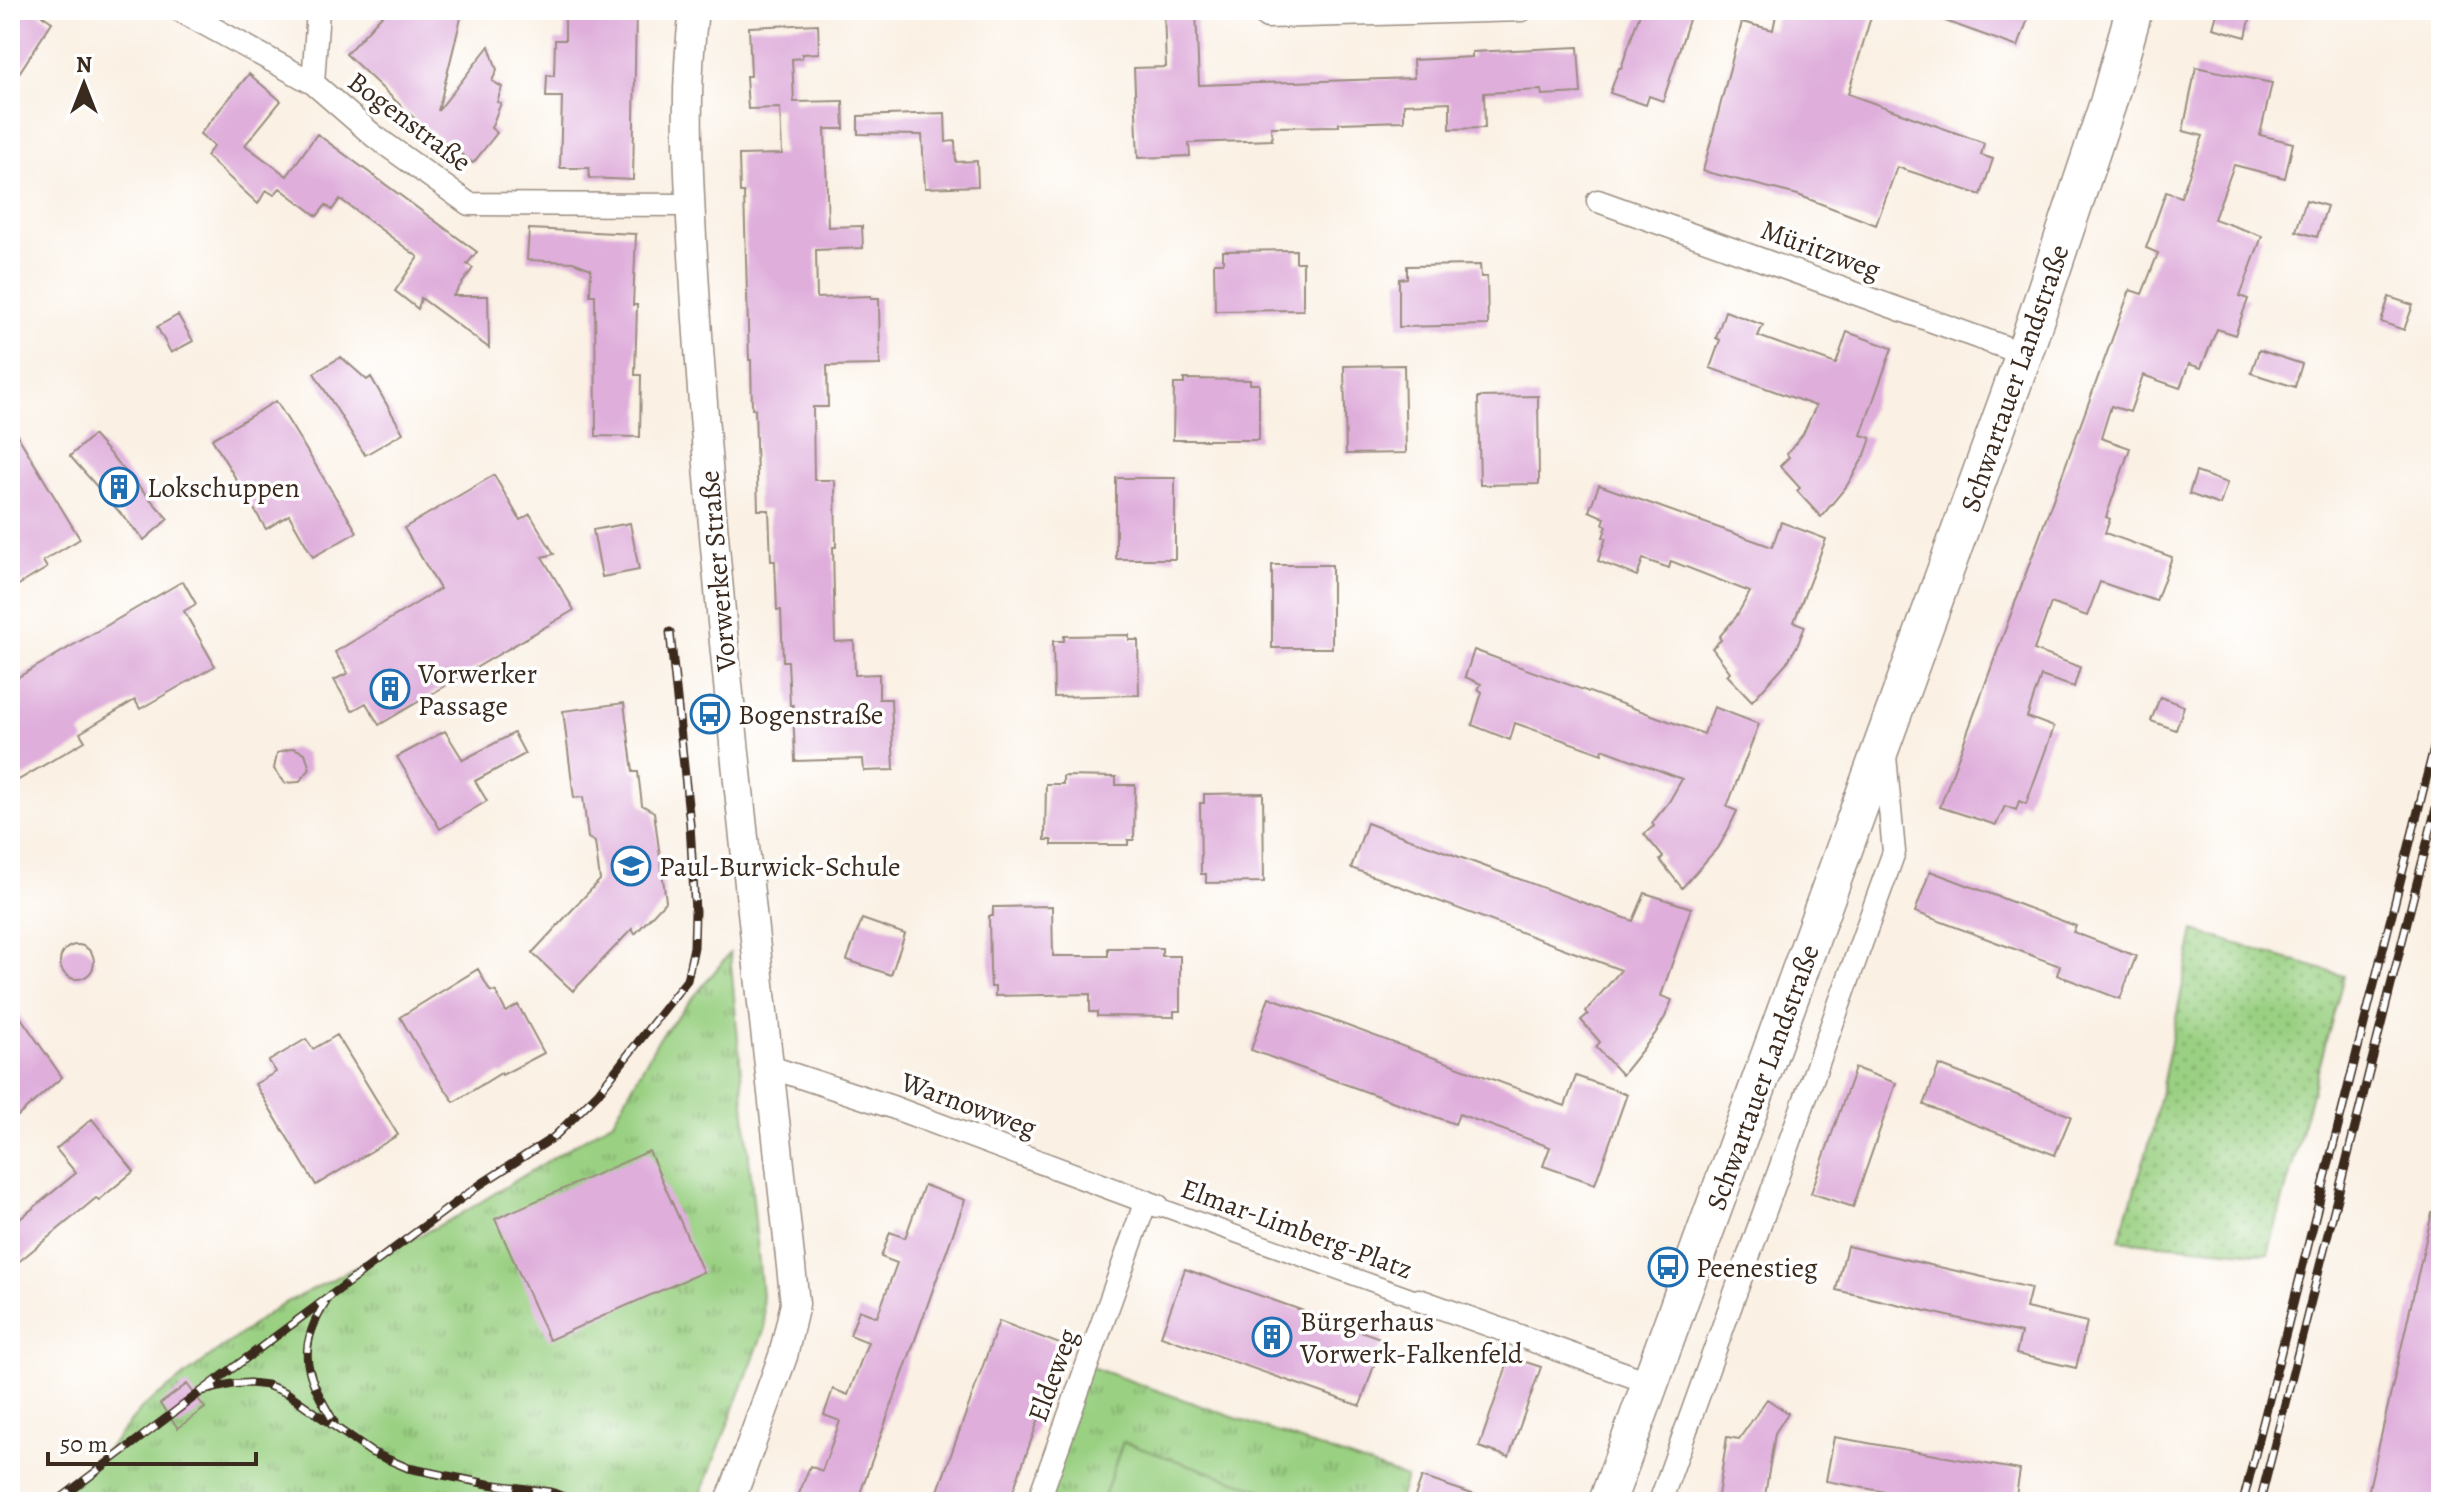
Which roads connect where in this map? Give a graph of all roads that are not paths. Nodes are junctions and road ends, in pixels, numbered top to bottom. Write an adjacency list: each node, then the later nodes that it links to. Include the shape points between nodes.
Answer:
1 (179, 10): 7 (street)
2 (318, 10): 7 (street, Bogenstraße)
3 (694, 10): 9 (street, Vorwerker Straße, via 687,62)
4 (1522, 10): 6 (street)
5 (2134, 10): 10 (main road, Schwartauer Landstraße)
6 (1267, 17)
7 (313, 83): 9 (street, Bogenstraße, via 374,136 469,204)
8 (1598, 201): 10 (street, Müritzweg)
9 (690, 205): 12 (street, Vorwerker Straße, via 713,535)
10 (2024, 354): 11 (main road, Schwartauer Landstraße)
11 (1884, 743): 15 (main road, Schwartauer Landstraße); 19 (street, Schwartauer Landstraße, via 1894,852)
12 (770, 1067): 13 (street, Warnowweg); 16 (street, Vorwerker Straße, via 795,1304 783,1356)
13 (1152, 1204): 14 (street, Elmar-Limberg-Platz); 17 (street, Eldeweg, via 1121,1267)
14 (1419, 1300): 15 (street)
15 (1651, 1383): 18 (main road, Schwartauer Landstraße)
16 (730, 1502)
17 (1038, 1502)
18 (1607, 1502)
19 (1660, 1502)

